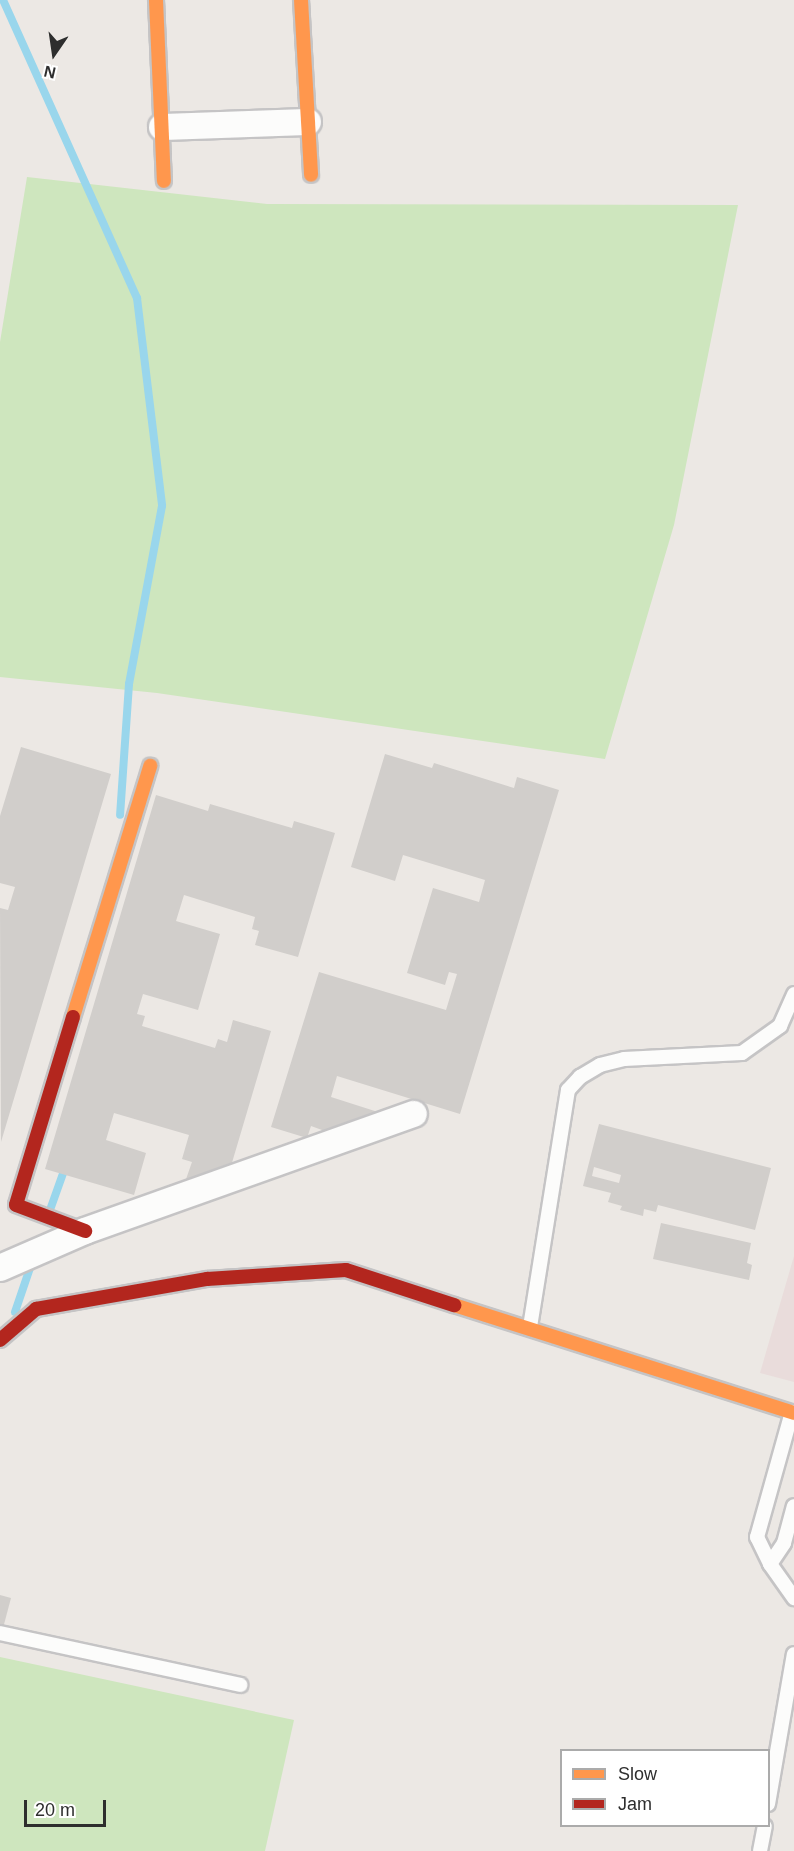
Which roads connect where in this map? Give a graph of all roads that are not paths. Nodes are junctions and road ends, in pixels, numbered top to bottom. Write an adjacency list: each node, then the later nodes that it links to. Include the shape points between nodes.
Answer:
1 (156, 0): 4 (street)
2 (301, 0): 3 (street)
3 (308, 122): 4 (street); 5 (street)
4 (162, 127): 6 (street)
5 (311, 175)
6 (164, 180)
7 (150, 766): 10 (street, via 16,1205)
8 (794, 994): 12 (lane, via 780,1026 742,1053 624,1059 600,1065 568,1090)
9 (414, 1114): 10 (street)
10 (85, 1231): 11 (street)
11 (0, 1268)
12 (530, 1327): 13 (street, via 346,1270 207,1279 36,1309); 14 (street)
13 (0, 1340)
14 (793, 1412): 16 (lane, via 757,1537)
15 (794, 1506): 16 (lane, via 784,1544)
16 (770, 1564): 17 (lane)
17 (794, 1598)
18 (0, 1633): 20 (lane)
19 (794, 1654): 21 (lane)
20 (240, 1685)
21 (770, 1792)
22 (765, 1827): 23 (lane)
23 (760, 1851)

